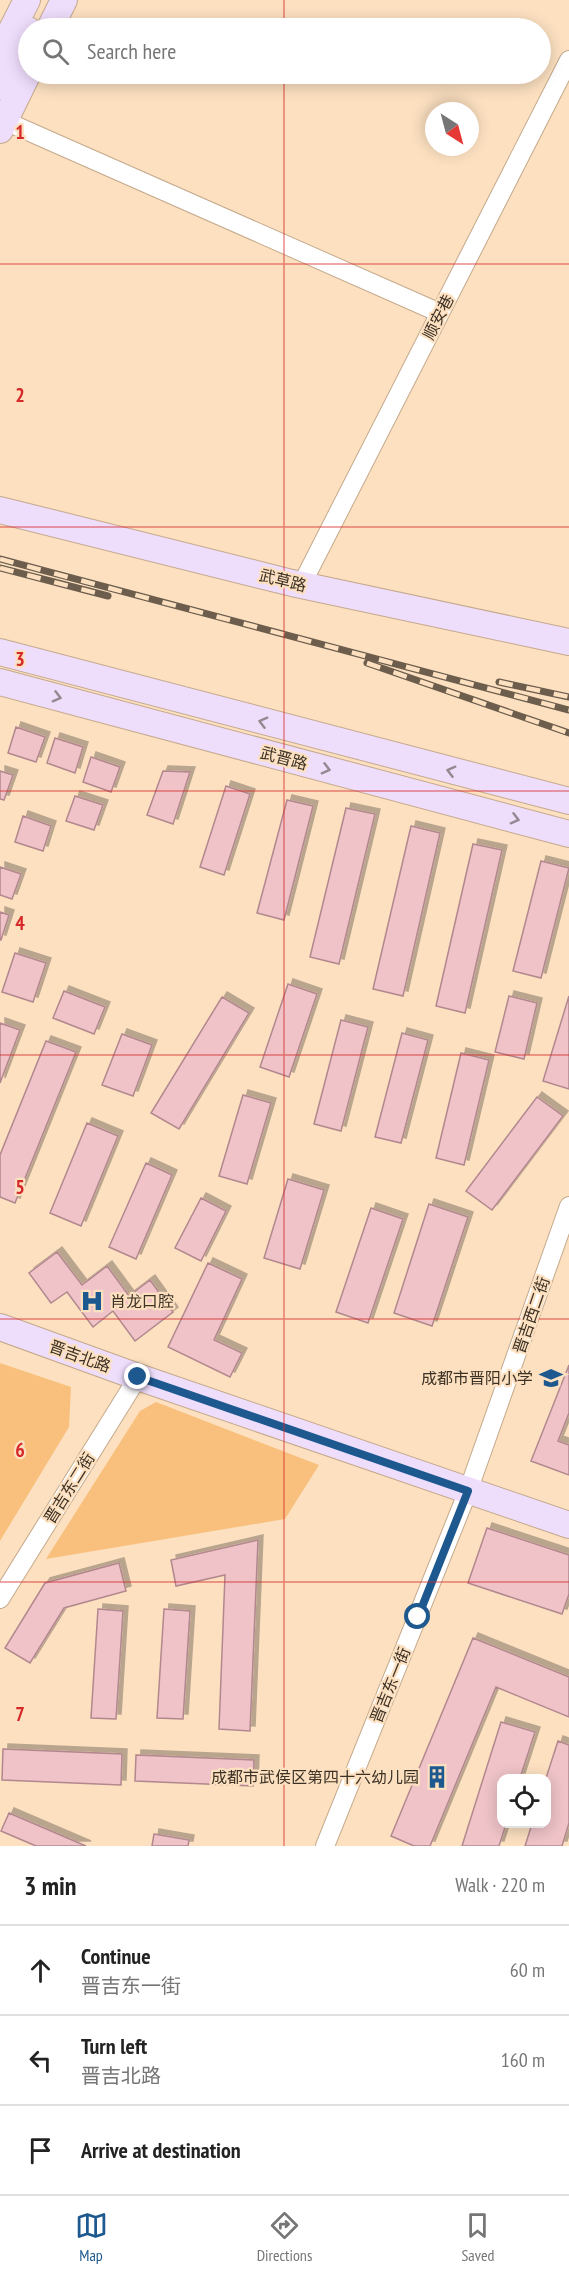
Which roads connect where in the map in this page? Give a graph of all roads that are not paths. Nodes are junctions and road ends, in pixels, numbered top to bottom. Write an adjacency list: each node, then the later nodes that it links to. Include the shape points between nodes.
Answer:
1 (8, 0): 3 (street)
2 (27, 0): 5 (street)
3 (0, 15)
4 (18, 51): 8 (street)
5 (0, 53)
6 (569, 60): 10 (street, 顺安巷)
7 (23, 84): 9 (street)
8 (0, 86)
9 (2, 126): 10 (street)
10 (440, 313): 13 (street, 顺安巷)
11 (0, 498): 13 (street, 武草路)
12 (0, 510): 15 (street, 武草路, via 292,583)
13 (308, 574): 14 (street, 武草路)
14 (569, 627)
15 (569, 642)
16 (0, 652): 18 (street, 武晋路, one-way to 16)
17 (0, 682): 19 (street, 武晋路, one-way to 19)
18 (569, 801)
19 (569, 834)
20 (569, 1206): 23 (street, 晋吉西二街)
21 (0, 1327): 22 (street, 晋吉北路)
22 (138, 1377): 23 (street, 晋吉北路); 25 (street, 晋吉东二街)
23 (468, 1491): 24 (street, 晋吉北路); 27 (street, 晋吉东一街)
24 (569, 1525)
25 (7, 1575): 26 (street, 晋吉东二街)
26 (0, 1599)
27 (325, 1846)

